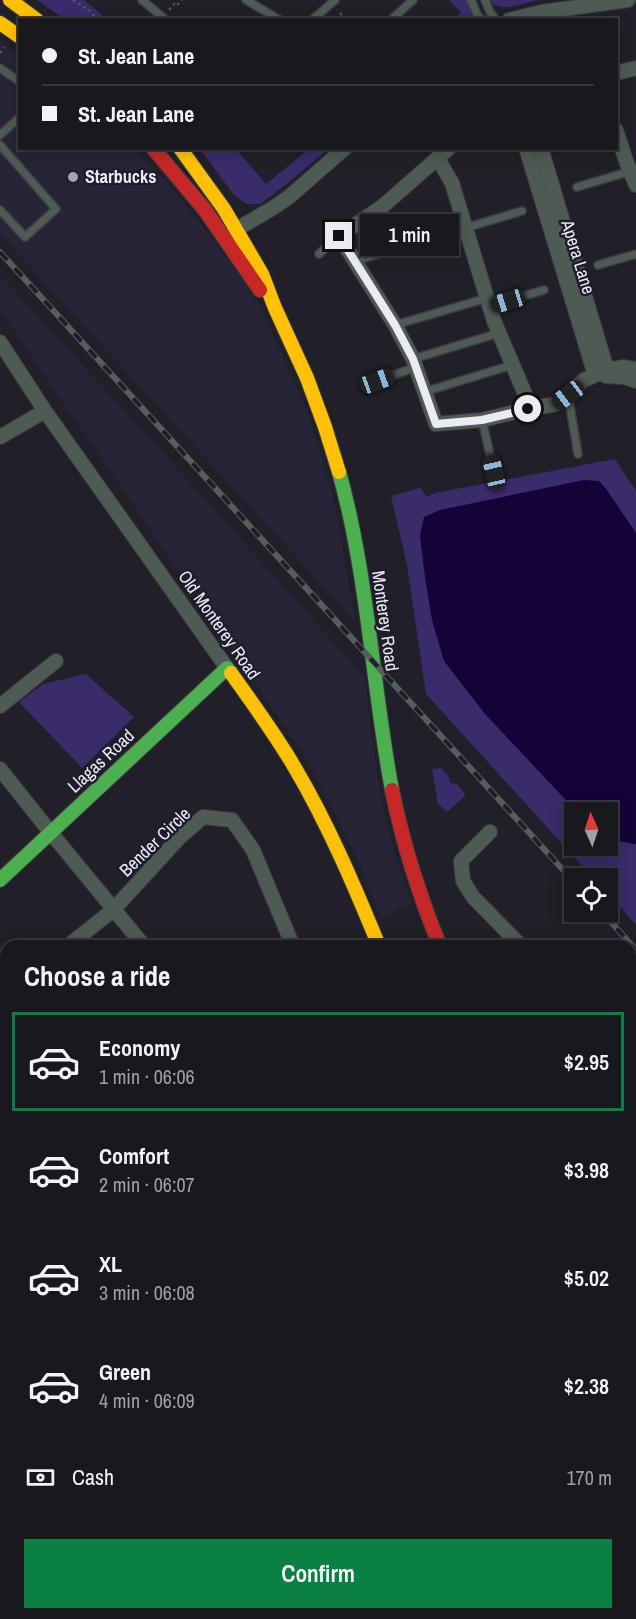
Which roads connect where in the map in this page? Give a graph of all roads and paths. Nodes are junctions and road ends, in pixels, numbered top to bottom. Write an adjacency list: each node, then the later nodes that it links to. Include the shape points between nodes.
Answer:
1 (10, 0): 13 (main road)
2 (73, 0): 14 (path)
3 (142, 0): 12 (lane)
4 (182, 0): 12 (path)
5 (246, 0): 15 (lane)
6 (335, 0): 16 (lane)
7 (413, 0): 18 (lane)
8 (471, 0): 19 (lane)
9 (485, 0): 20 (lane)
10 (628, 0): 21 (street)
11 (340, 13): 17 (path)
12 (166, 16)
13 (34, 18)
14 (96, 18)
15 (276, 18)
16 (314, 18)
17 (344, 18)
18 (393, 18)
19 (480, 18)
20 (494, 18)
21 (517, 18)
22 (0, 23): 23 (main road)
23 (18, 36)
24 (4, 48): 25 (path)
25 (0, 53)
26 (0, 68): 29 (lane)
27 (636, 68): 28 (street)
28 (618, 72)
29 (18, 81)
30 (18, 119): 31 (lane)
31 (0, 135)
32 (618, 135): 41 (street)
33 (0, 145): 44 (lane, via 56,208 25,237)
34 (155, 150): 55 (main road, Monterey Road, via 202,206 253,282)
35 (182, 150): 46 (main road, Monterey Road)
36 (343, 150): 46 (street, via 289,197)
37 (446, 150): 40 (street)
38 (527, 150): 62 (street, Apera Lane)
39 (542, 150): 62 (street, Apera Lane)
40 (438, 159): 47 (street, via 452,183); 48 (street, via 383,206)
41 (631, 164): 42 (street); 43 (lane)
42 (636, 185)
43 (577, 187)
44 (0, 210)
45 (522, 211): 47 (lane)
46 (237, 229): 55 (main road, Monterey Road)
47 (466, 229): 51 (lane); 54 (street)
48 (339, 236): 49 (lane); 51 (street)
49 (319, 254)
50 (636, 254): 52 (lane)
51 (355, 261): 56 (street)
52 (598, 265)
53 (544, 290): 54 (lane)
54 (488, 302): 56 (lane); 57 (street)
55 (275, 307): 85 (main road, Monterey Road, via 318,405 348,504 392,791 409,861)
56 (395, 325): 59 (street)
57 (499, 333): 59 (lane); 60 (street)
58 (0, 342): 68 (street, Old Monterey Road)
59 (414, 363): 63 (lane); 65 (street)
60 (512, 365): 65 (lane); 67 (street)
61 (636, 369): 62 (street)
62 (601, 372): 64 (street); 66 (street, via 584,380)
63 (377, 381)
64 (636, 381)
65 (424, 392): 69 (street, via 436,424)
66 (568, 395): 67 (street, via 556,404); 71 (lane)
67 (528, 409): 69 (street)
68 (45, 411): 70 (street); 74 (street, Old Monterey Road)
69 (482, 420): 72 (lane)
70 (0, 437)
71 (578, 454)
72 (494, 472)
73 (56, 661): 75 (street)
74 (227, 668): 78 (main road, Llagas Road); 84 (main road, Old Monterey Road, via 271,728 306,787)
75 (0, 706)
76 (0, 769): 78 (street)
77 (490, 832): 86 (street, via 461,861 463,881 473,897)
78 (51, 833): 79 (main road, Llagas Road); 80 (street)
79 (0, 880)
80 (113, 909): 81 (street, Bender Circle); 82 (street); 83 (street, Bender Circle, via 203,817 232,820 253,850)
81 (75, 940)
82 (139, 940)
83 (290, 940)
84 (376, 940)
85 (438, 940)
86 (515, 940)

